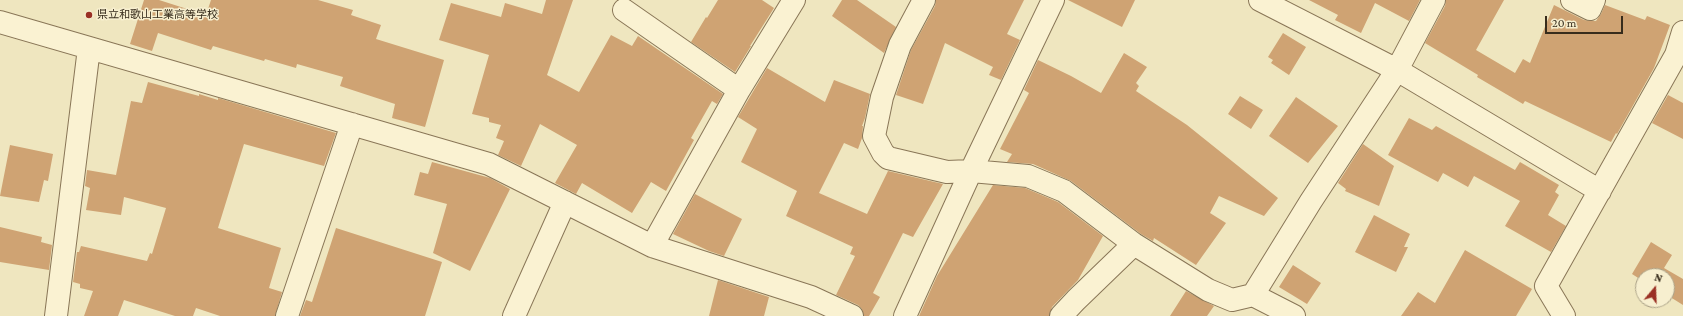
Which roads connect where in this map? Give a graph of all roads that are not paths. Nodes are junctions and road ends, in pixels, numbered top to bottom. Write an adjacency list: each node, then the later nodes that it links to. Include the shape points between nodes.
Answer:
1 (794, 0): 13 (street)
2 (924, 0): 15 (street, via 900,45 882,97 874,136 883,154 888,158 947,172)
3 (1053, 0): 15 (street)
4 (1260, 0): 12 (street)
5 (1434, 0): 12 (street)
6 (1572, 0): 7 (street, via 1590,9)
7 (1594, 0)
8 (624, 10): 13 (street)
9 (0, 22): 11 (street)
10 (1683, 32): 16 (street, via 1676,55)
11 (89, 48): 14 (street); 21 (street)
12 (1398, 70): 16 (street); 20 (street, via 1311,201)
13 (739, 90): 19 (street)
14 (352, 124): 17 (street, via 489,164); 22 (street)
15 (970, 171): 18 (street, via 1028,176 1064,191); 25 (street)
16 (1600, 191): 28 (street, via 1546,286)
17 (565, 202): 19 (street); 23 (street)
18 (1134, 244): 20 (street, via 1208,290 1232,300); 26 (street)
19 (652, 246): 24 (street, via 811,297)
20 (1253, 295): 27 (street)
21 (56, 316)
22 (287, 316)
23 (514, 316)
24 (852, 316)
25 (905, 316)
26 (1061, 316)
27 (1294, 316)
28 (1564, 316)

